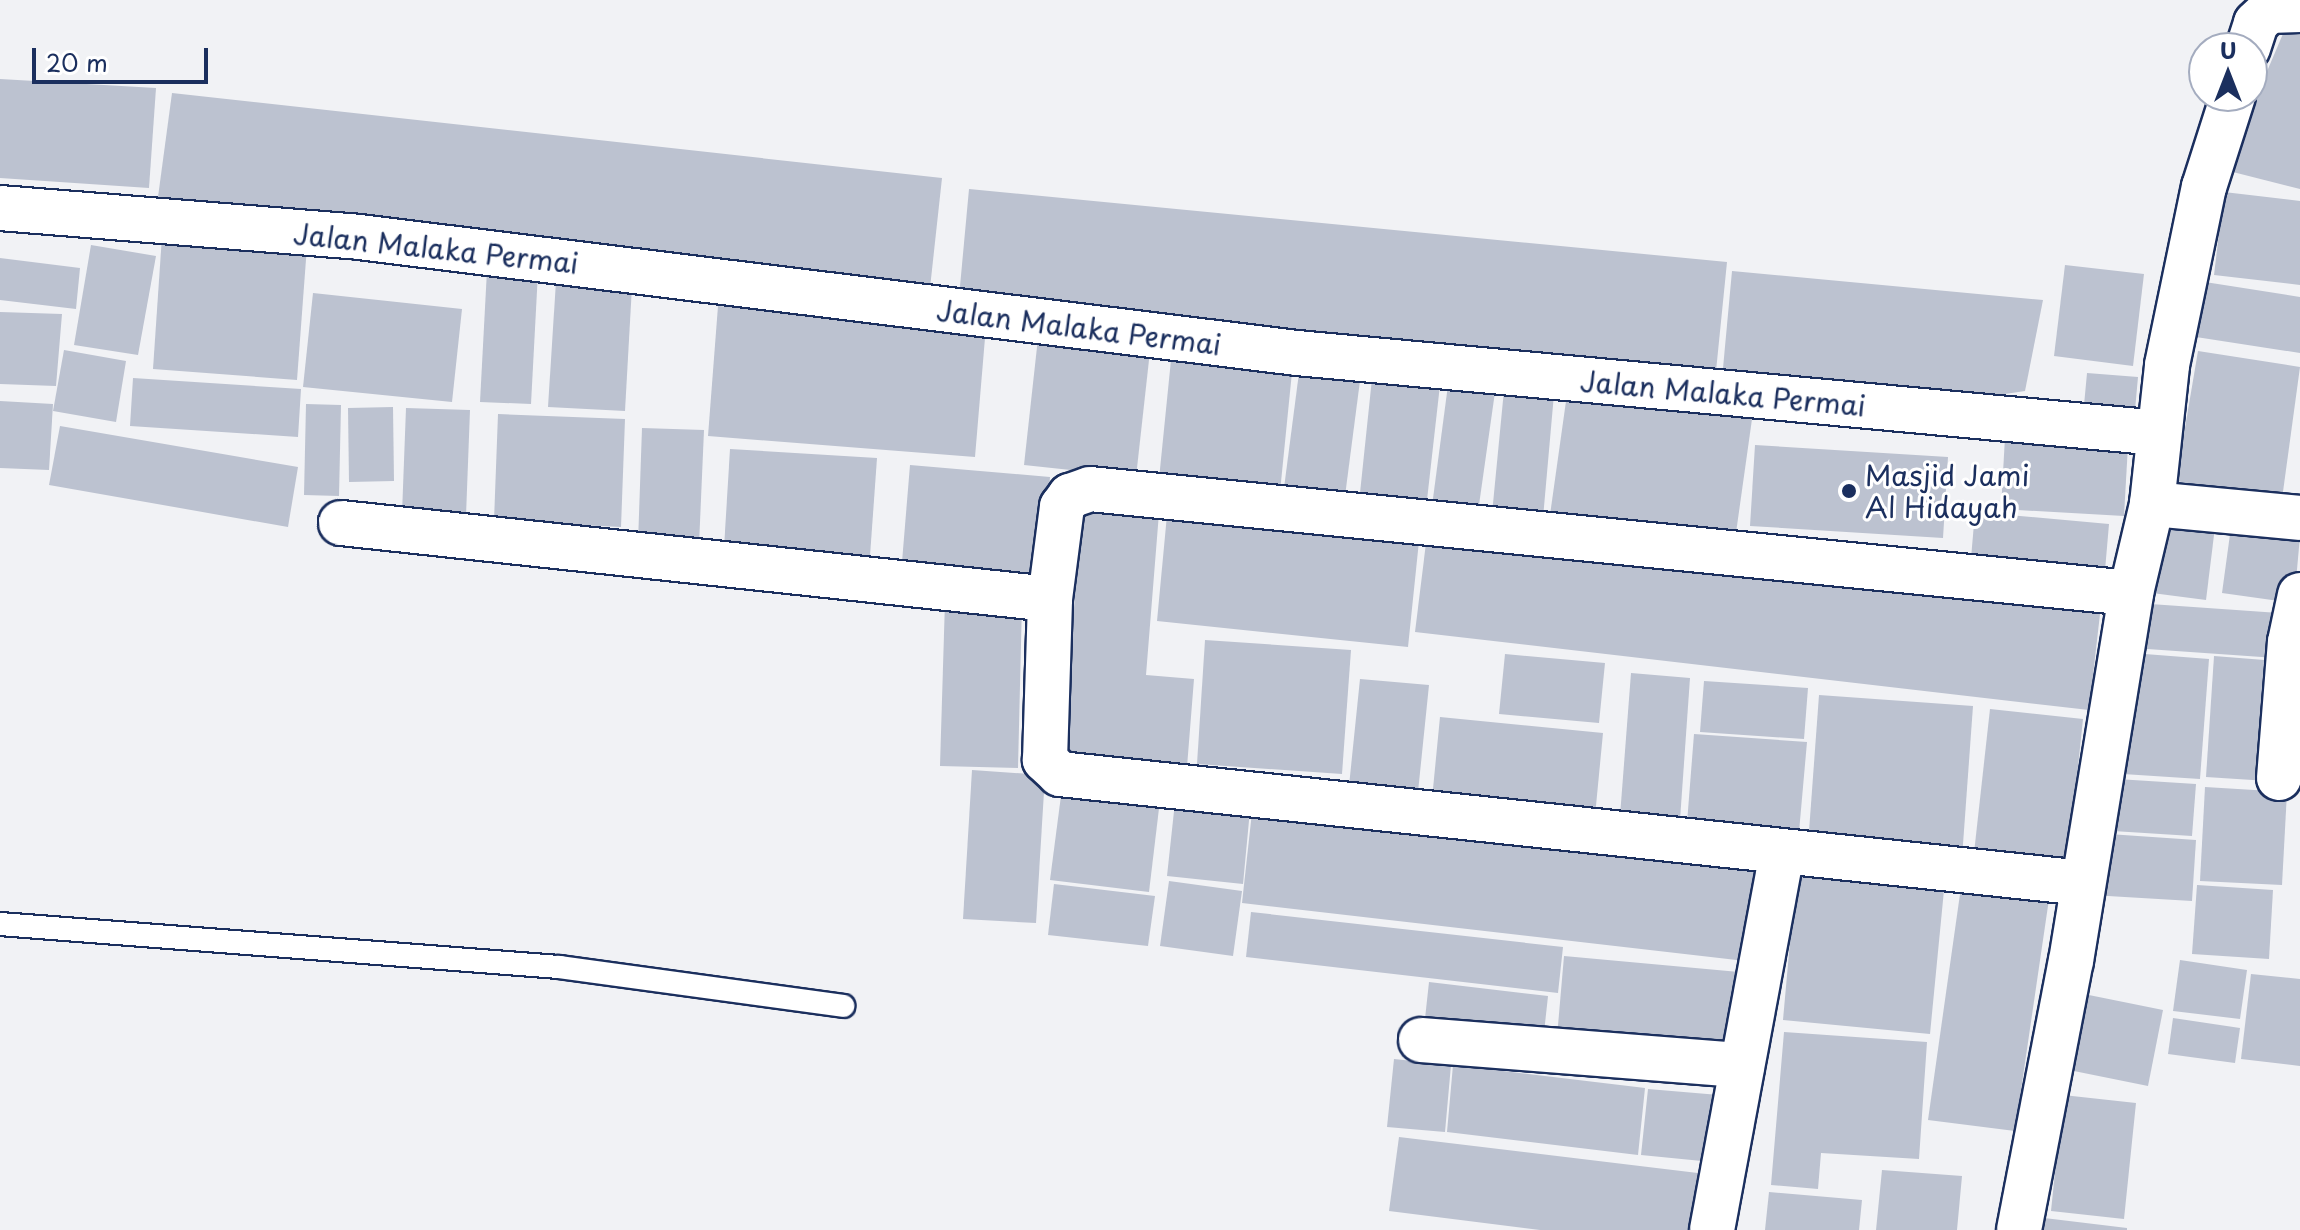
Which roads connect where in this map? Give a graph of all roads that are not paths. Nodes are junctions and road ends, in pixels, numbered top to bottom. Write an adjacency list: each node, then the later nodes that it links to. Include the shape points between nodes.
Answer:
1 (2294, 9): 2 (street, via 2269,11)
2 (2253, 32)
3 (2228, 112): 5 (street, via 2204,187)
4 (0, 208): 5 (street, Jalan Malaka Permai, via 351,236 1297,353)
5 (2159, 433): 6 (street)
6 (2152, 504): 7 (street); 9 (street)
7 (2300, 518)
8 (341, 523): 11 (street)
9 (2131, 593): 11 (street, via 1090,489 1070,496 1062,507); 14 (street)
10 (2300, 595): 12 (street, via 2290,642)
11 (1050, 599): 13 (street, via 1045,760 1060,774)
12 (2279, 778)
13 (1782, 852): 14 (street); 18 (street)
14 (2083, 883): 20 (street)
15 (0, 924): 16 (lane, via 559,967)
16 (843, 1006)
17 (1421, 1040): 18 (street)
18 (1742, 1065): 19 (street)
19 (1712, 1230)
20 (2019, 1230)

